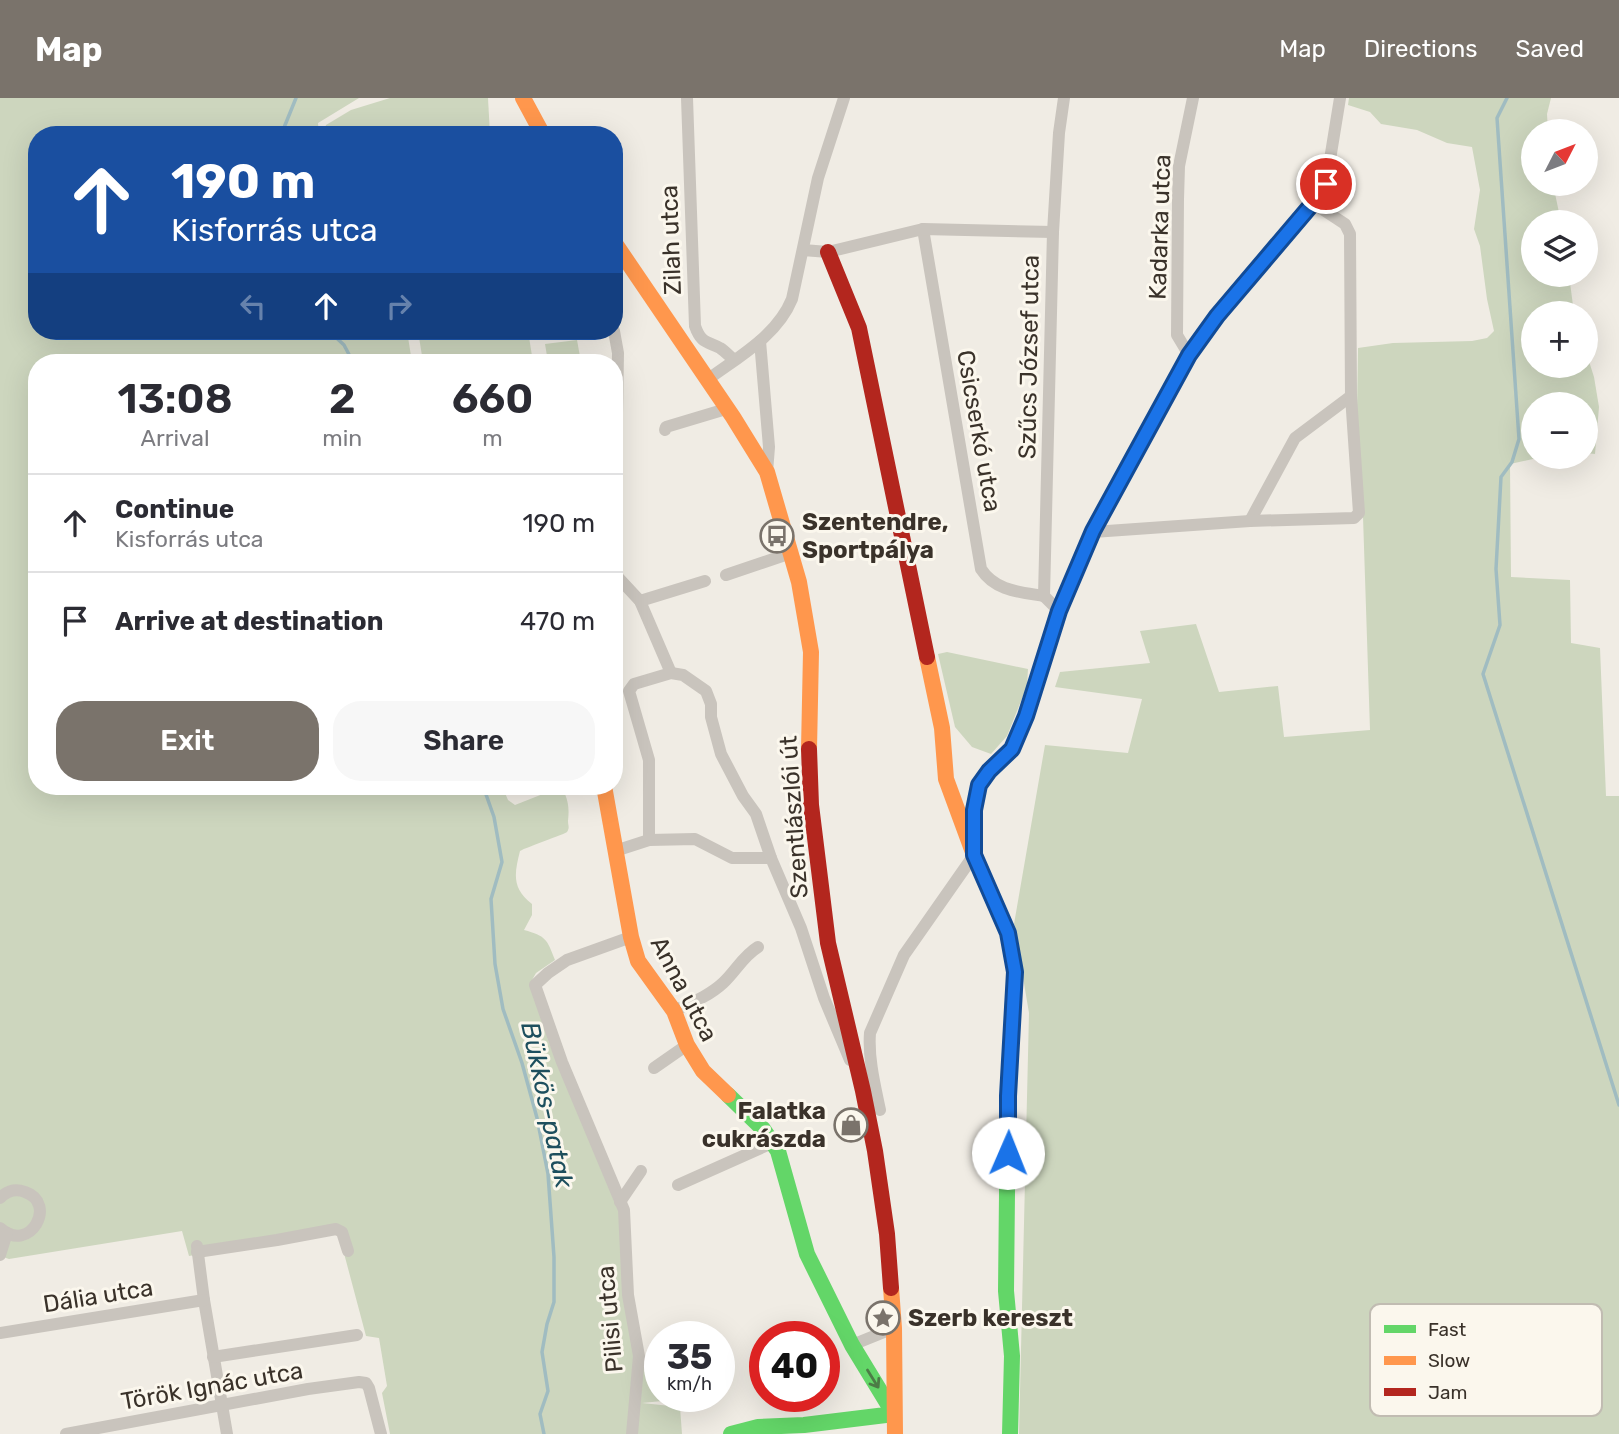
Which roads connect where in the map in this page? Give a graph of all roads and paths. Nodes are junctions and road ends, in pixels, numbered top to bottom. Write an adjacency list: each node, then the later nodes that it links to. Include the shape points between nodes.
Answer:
1 (523, 98): 7 (street)
2 (687, 98): 16 (street, Zilah utca, via 695,326 698,336)
3 (844, 98): 11 (street, via 818,178)
4 (1064, 98): 10 (street, Szűcs József utca)
5 (1193, 98): 15 (street, Kadarka utca, via 1179,166 1178,199 1177,335)
6 (1340, 98): 8 (street, via 1326,184)
7 (537, 126)
8 (1313, 203): 15 (street); 18 (street, via 1345,224 1350,234)
9 (923, 229): 10 (street); 12 (street); 28 (street, Csicserkó utca, via 981,569 1006,590)
10 (1053, 232): 28 (street, Szűcs József utca)
11 (803, 250): 12 (street); 14 (street, via 787,313)
12 (828, 252): 35 (street, via 859,328 942,728 946,779)
13 (623, 255): 17 (street, Szentlászlói út)
14 (760, 341): 16 (street); 21 (street, via 769,447)
15 (1189, 355): 23 (street)
16 (734, 360): 17 (street)
17 (707, 380): 19 (street, Szentlászlói út)
18 (1350, 396): 22 (street, via 1295,438); 22 (street, via 1359,513 1354,518)
19 (726, 409): 20 (street); 21 (street, Szentlászlói út)
20 (665, 430)
21 (766, 472): 24 (street, Szentlászlói út)
22 (1250, 521): 23 (street)
23 (1093, 531): 30 (street)
24 (791, 553): 25 (street); 42 (street, Szentlászlói út, via 811,652 809,773 828,943)
25 (726, 575)
26 (705, 581): 29 (street)
27 (623, 583): 29 (street)
28 (1044, 596): 30 (street)
29 (640, 601): 31 (street)
30 (1059, 611): 35 (street, via 1012,749 979,785)
31 (671, 673): 33 (street, via 634,684 629,691 649,760); 36 (street, via 683,675 706,691 721,754 756,814)
32 (606, 795): 34 (street, Anna utca)
33 (649, 840): 34 (street); 36 (street, via 695,839 732,858)
34 (615, 851): 37 (street, Anna utca)
35 (974, 855): 42 (street, via 904,955 870,1033); 65 (street, via 1008,933 1015,972 1008,1096)
36 (771, 858): 42 (street, via 824,998)
37 (631, 937): 39 (street, Anna utca, via 638,961); 48 (street, Pilisi utca, via 567,960 535,985)
38 (758, 947): 39 (street, via 712,992)
39 (674, 1011): 40 (street, Anna utca)
40 (687, 1045): 41 (street); 44 (street, Anna utca, via 703,1071)
41 (654, 1068)
42 (869, 1090): 43 (street); 53 (street, Szentlászlói út)
43 (880, 1111)
44 (772, 1143): 46 (street); 56 (street, Anna utca, via 807,1254)
45 (641, 1171): 48 (street)
46 (678, 1185)
47 (0, 1198): 49 (street, via 9,1191 23,1191 35,1198 40,1209 32,1230 21,1235)
48 (620, 1202): 63 (street, Pilisi utca, via 639,1356)
49 (4, 1231): 51 (street)
50 (348, 1251): 52 (street, via 342,1232 336,1229 197,1249)
51 (0, 1255)
52 (204, 1300): 54 (street, Dália utca); 57 (street)
53 (894, 1328): 56 (street); 59 (street, Szentlászlói út)
54 (0, 1333)
55 (357, 1335): 57 (street)
56 (852, 1345): 59 (street, Anna utca, one-way to 59)
57 (214, 1357): 58 (street)
58 (222, 1406): 60 (street, Török Ignác utca); 61 (street); 62 (street, Török Ignác utca, via 366,1383)
59 (898, 1428): 64 (street, via 804,1425 758,1427)
60 (66, 1434)
61 (227, 1434)
62 (381, 1434)
63 (632, 1434)
64 (731, 1434)
65 (1010, 1434)

